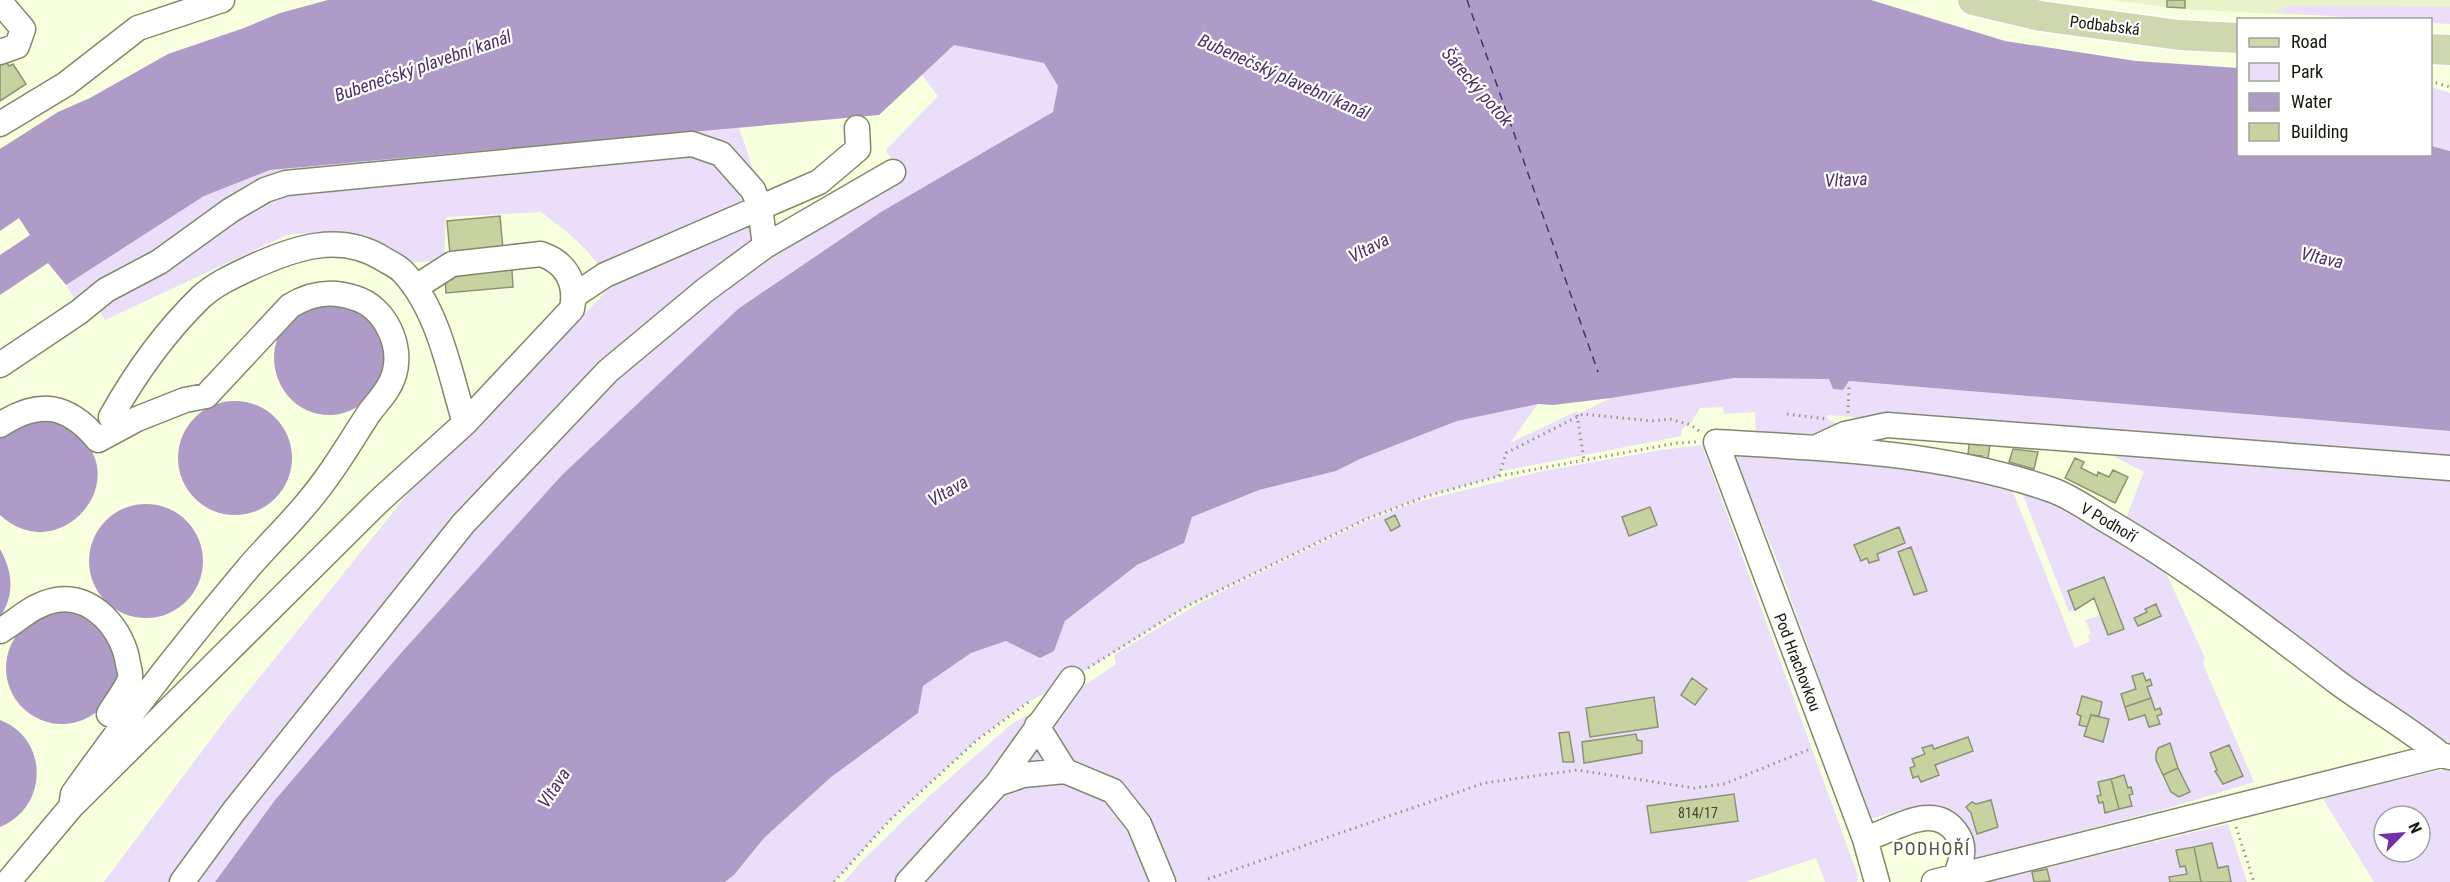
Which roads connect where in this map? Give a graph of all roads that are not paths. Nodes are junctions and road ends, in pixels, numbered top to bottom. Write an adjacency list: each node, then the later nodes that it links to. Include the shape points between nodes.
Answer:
1 (222, 0): 8 (street, via 138,28 66,84)
2 (1973, 0): 4 (main road, Podbabská, via 2040,16)
3 (0, 2): 7 (street, via 23,29 17,46)
4 (2237, 38)
5 (2432, 49): 6 (main road)
6 (2450, 50)
7 (0, 52)
8 (0, 124)
9 (857, 128): 11 (street, via 858,149 819,182)
10 (893, 172): 12 (street)
11 (760, 207): 12 (street); 14 (street, via 605,274); 15 (street, via 753,190 721,154 692,144 286,183 231,210 159,262 106,290)
12 (765, 246): 33 (street, via 608,371 464,524 234,811)
13 (416, 286): 14 (street, via 452,264 541,254 566,269); 16 (street, via 402,270 369,250 353,246 316,245 280,254 226,279 202,296 124,394); 17 (street, via 431,312)
14 (575, 295): 17 (street, via 572,309)
15 (0, 365)
16 (111, 417)
17 (465, 423): 29 (street, via 379,501)
18 (0, 425): 24 (street, via 27,410 46,407 72,416 98,440 137,419 206,396 290,306 318,294 346,295 374,306 393,337 394,375 350,446 309,502 249,567)
19 (1716, 442): 20 (street, V Podhoří); 30 (street, Pod Hrachovkou)
20 (1815, 448): 21 (street, via 1845,434 1887,425); 26 (street, V Podhoří, via 1930,461 2054,490 2145,543 2244,610 2340,684)
21 (2450, 468)
22 (0, 631): 24 (street, via 31,608 58,600 94,608 111,622 127,654 130,678 109,714)
23 (1072, 679): 25 (street)
24 (124, 722): 29 (street, via 73,794)
25 (1037, 726): 27 (street); 28 (street)
26 (2446, 756): 31 (street, V Podhoří)
27 (1065, 771): 28 (street); 35 (street, via 1113,791 1139,824)
28 (997, 784): 34 (street)
29 (71, 807): 32 (street)
30 (1865, 839): 31 (street, via 1916,819 1946,821 1957,833 1964,855); 36 (street, Pod Hrachovkou)
31 (1945, 879)
32 (8, 882)
33 (182, 882)
34 (908, 882)
35 (1163, 882)
36 (1877, 882)

